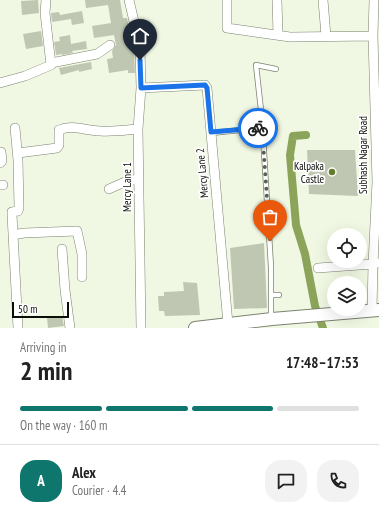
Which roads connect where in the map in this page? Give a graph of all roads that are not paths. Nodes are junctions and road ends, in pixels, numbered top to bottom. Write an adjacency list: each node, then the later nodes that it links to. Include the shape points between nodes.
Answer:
1 (46, 0): 11 (street, via 45,13)
2 (129, 0): 14 (street, Mercy Lane 1, via 140,46)
3 (227, 0): 7 (street, via 227,28)
4 (277, 0): 7 (street)
5 (323, 0): 8 (street)
6 (374, 0): 9 (street, Subhash Nagar Road)
7 (278, 35): 8 (street)
8 (326, 36): 9 (street)
9 (373, 36): 23 (street, Subhash Nagar Road)
10 (110, 45): 11 (street, via 97,54)
11 (51, 63): 13 (street, via 26,76)
12 (276, 69): 16 (lane, via 256,65)
13 (0, 83)
14 (141, 88): 17 (street, Mercy Lane 1); 18 (street, Mercy Lane 2, via 205,85)
15 (15, 128): 20 (street)
16 (262, 128): 18 (lane); 30 (lane)
17 (138, 129): 20 (street, via 62,129 59,130 57,148); 22 (street, Mercy Lane 1)
18 (211, 132): 34 (street, Mercy Lane 2)
19 (1, 152): 21 (street)
20 (18, 152): 25 (street, via 20,208 12,212)
21 (0, 163)
22 (139, 179): 24 (street); 37 (street, Mercy Lane 1)
23 (378, 182): 27 (street, Subhash Nagar Road)
24 (109, 188)
25 (13, 235): 29 (street, via 77,231 81,249); 35 (street)
26 (62, 249): 36 (street, via 64,290)
27 (376, 263): 28 (street); 32 (street, Subhash Nagar Road)
28 (318, 268)
29 (82, 277)
30 (271, 295): 31 (lane); 33 (lane)
31 (279, 295)
32 (376, 310): 33 (main road)
33 (272, 319): 34 (main road)
34 (235, 325): 38 (main road)
35 (18, 328)
36 (70, 328)
37 (141, 328)
38 (194, 328)

